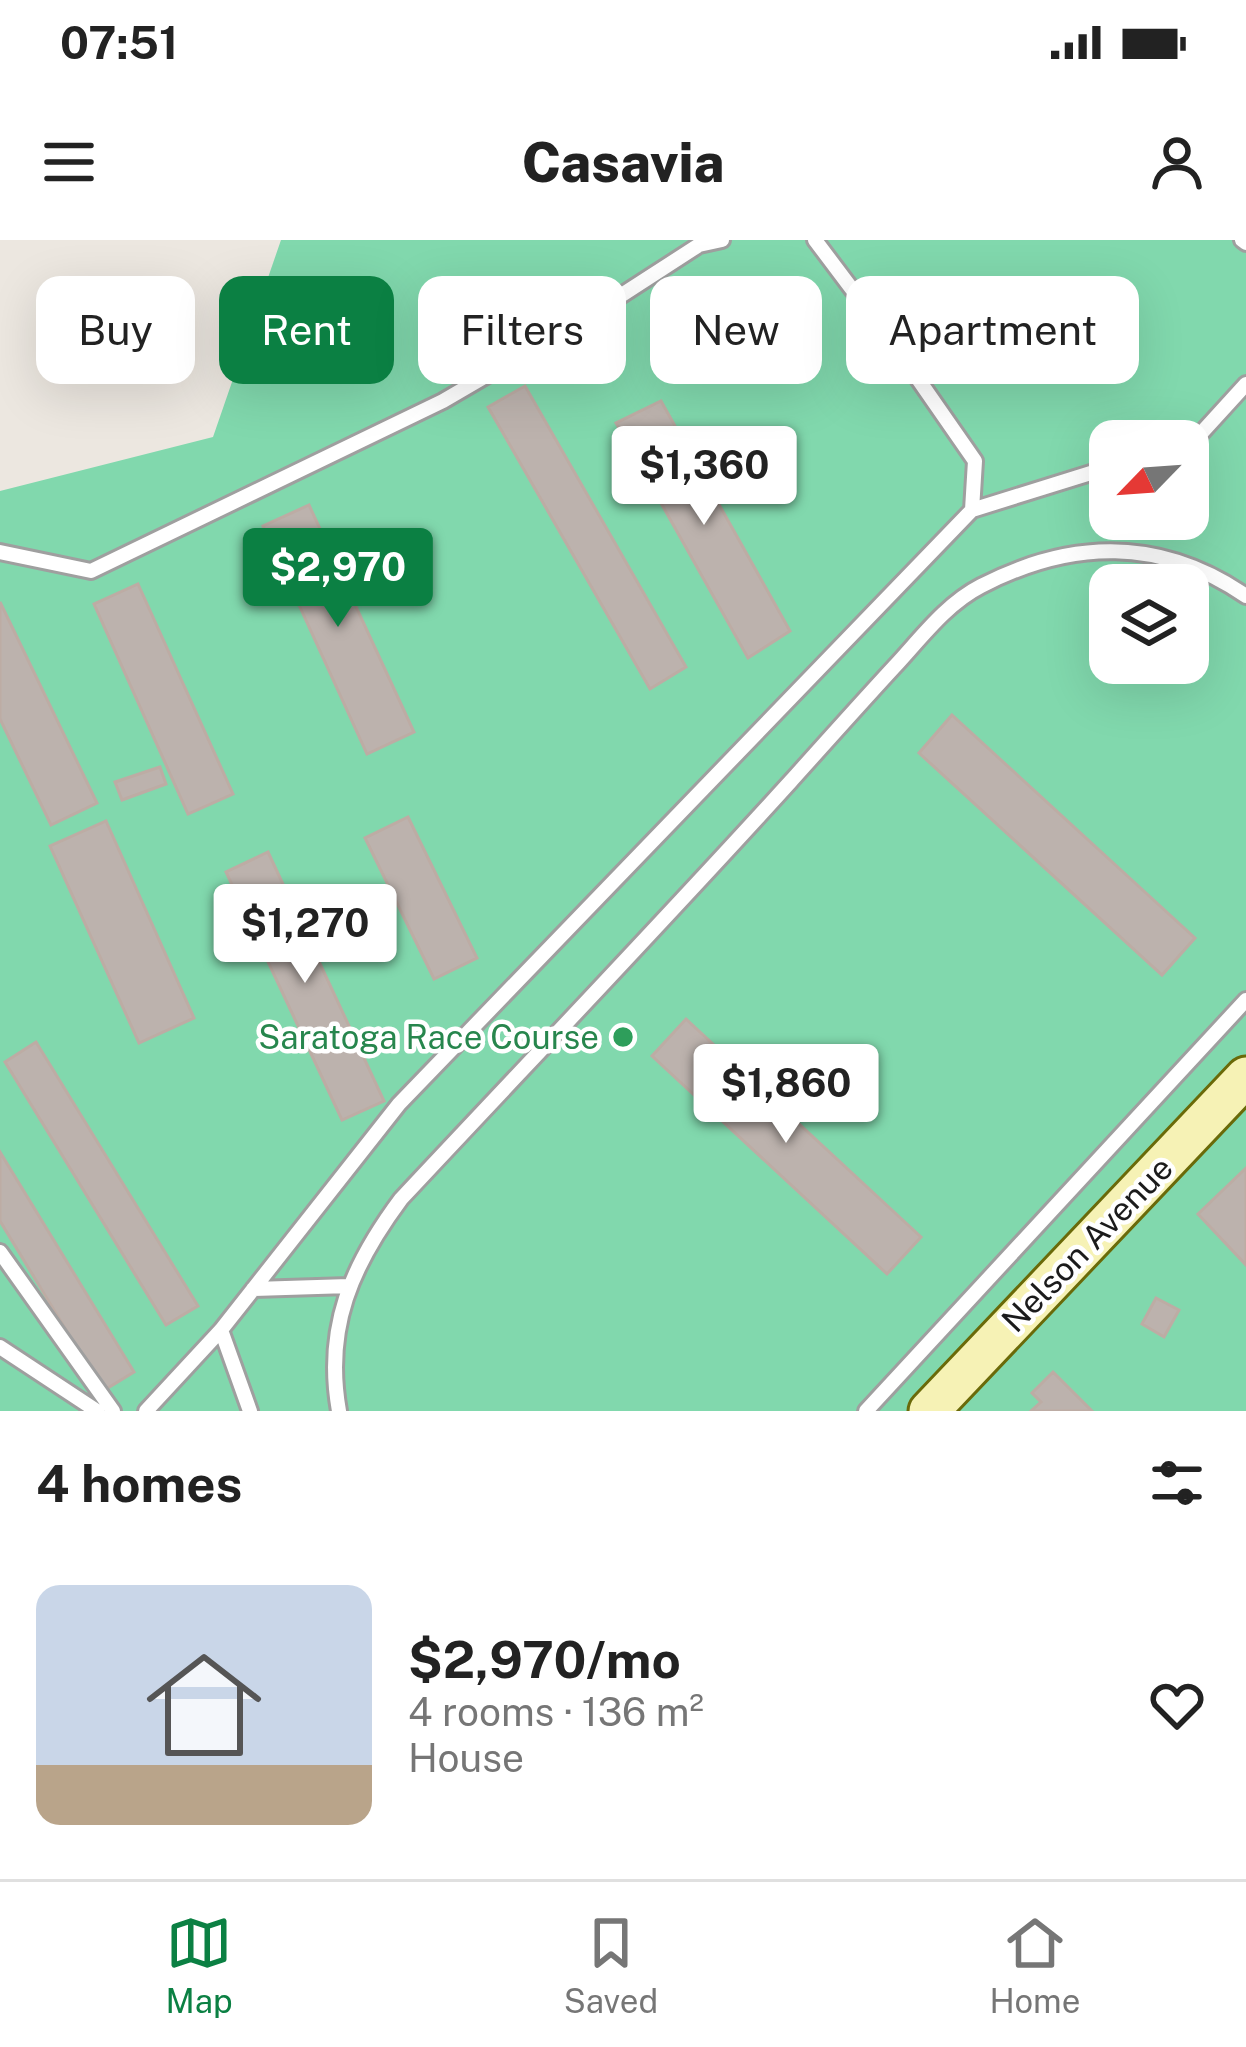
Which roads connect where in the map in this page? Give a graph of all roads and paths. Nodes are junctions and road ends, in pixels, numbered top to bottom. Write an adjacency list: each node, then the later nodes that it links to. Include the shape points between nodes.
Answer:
1 (722, 240): 7 (lane, via 699,245 443,401 91,571)
2 (815, 240): 6 (lane, via 975,461)
3 (1246, 384): 4 (lane)
4 (1209, 425)
5 (1089, 474): 6 (lane)
6 (972, 510): 13 (lane, via 399,1104)
7 (0, 552)
8 (1246, 596): 12 (lane, via 1175,560 1080,553 1035,561 941,615 401,1199)
9 (1246, 1000): 21 (lane)
10 (1246, 1077): 22 (street, Nelson Avenue)
11 (0, 1252): 17 (lane)
12 (349, 1286): 13 (lane); 20 (lane, via 335,1360)
13 (253, 1289): 14 (lane)
14 (221, 1330): 18 (lane); 19 (lane)
15 (0, 1347): 16 (lane)
16 (97, 1411)
17 (113, 1411)
18 (146, 1411)
19 (250, 1411)
20 (338, 1411)
21 (866, 1411)
22 (929, 1411)

